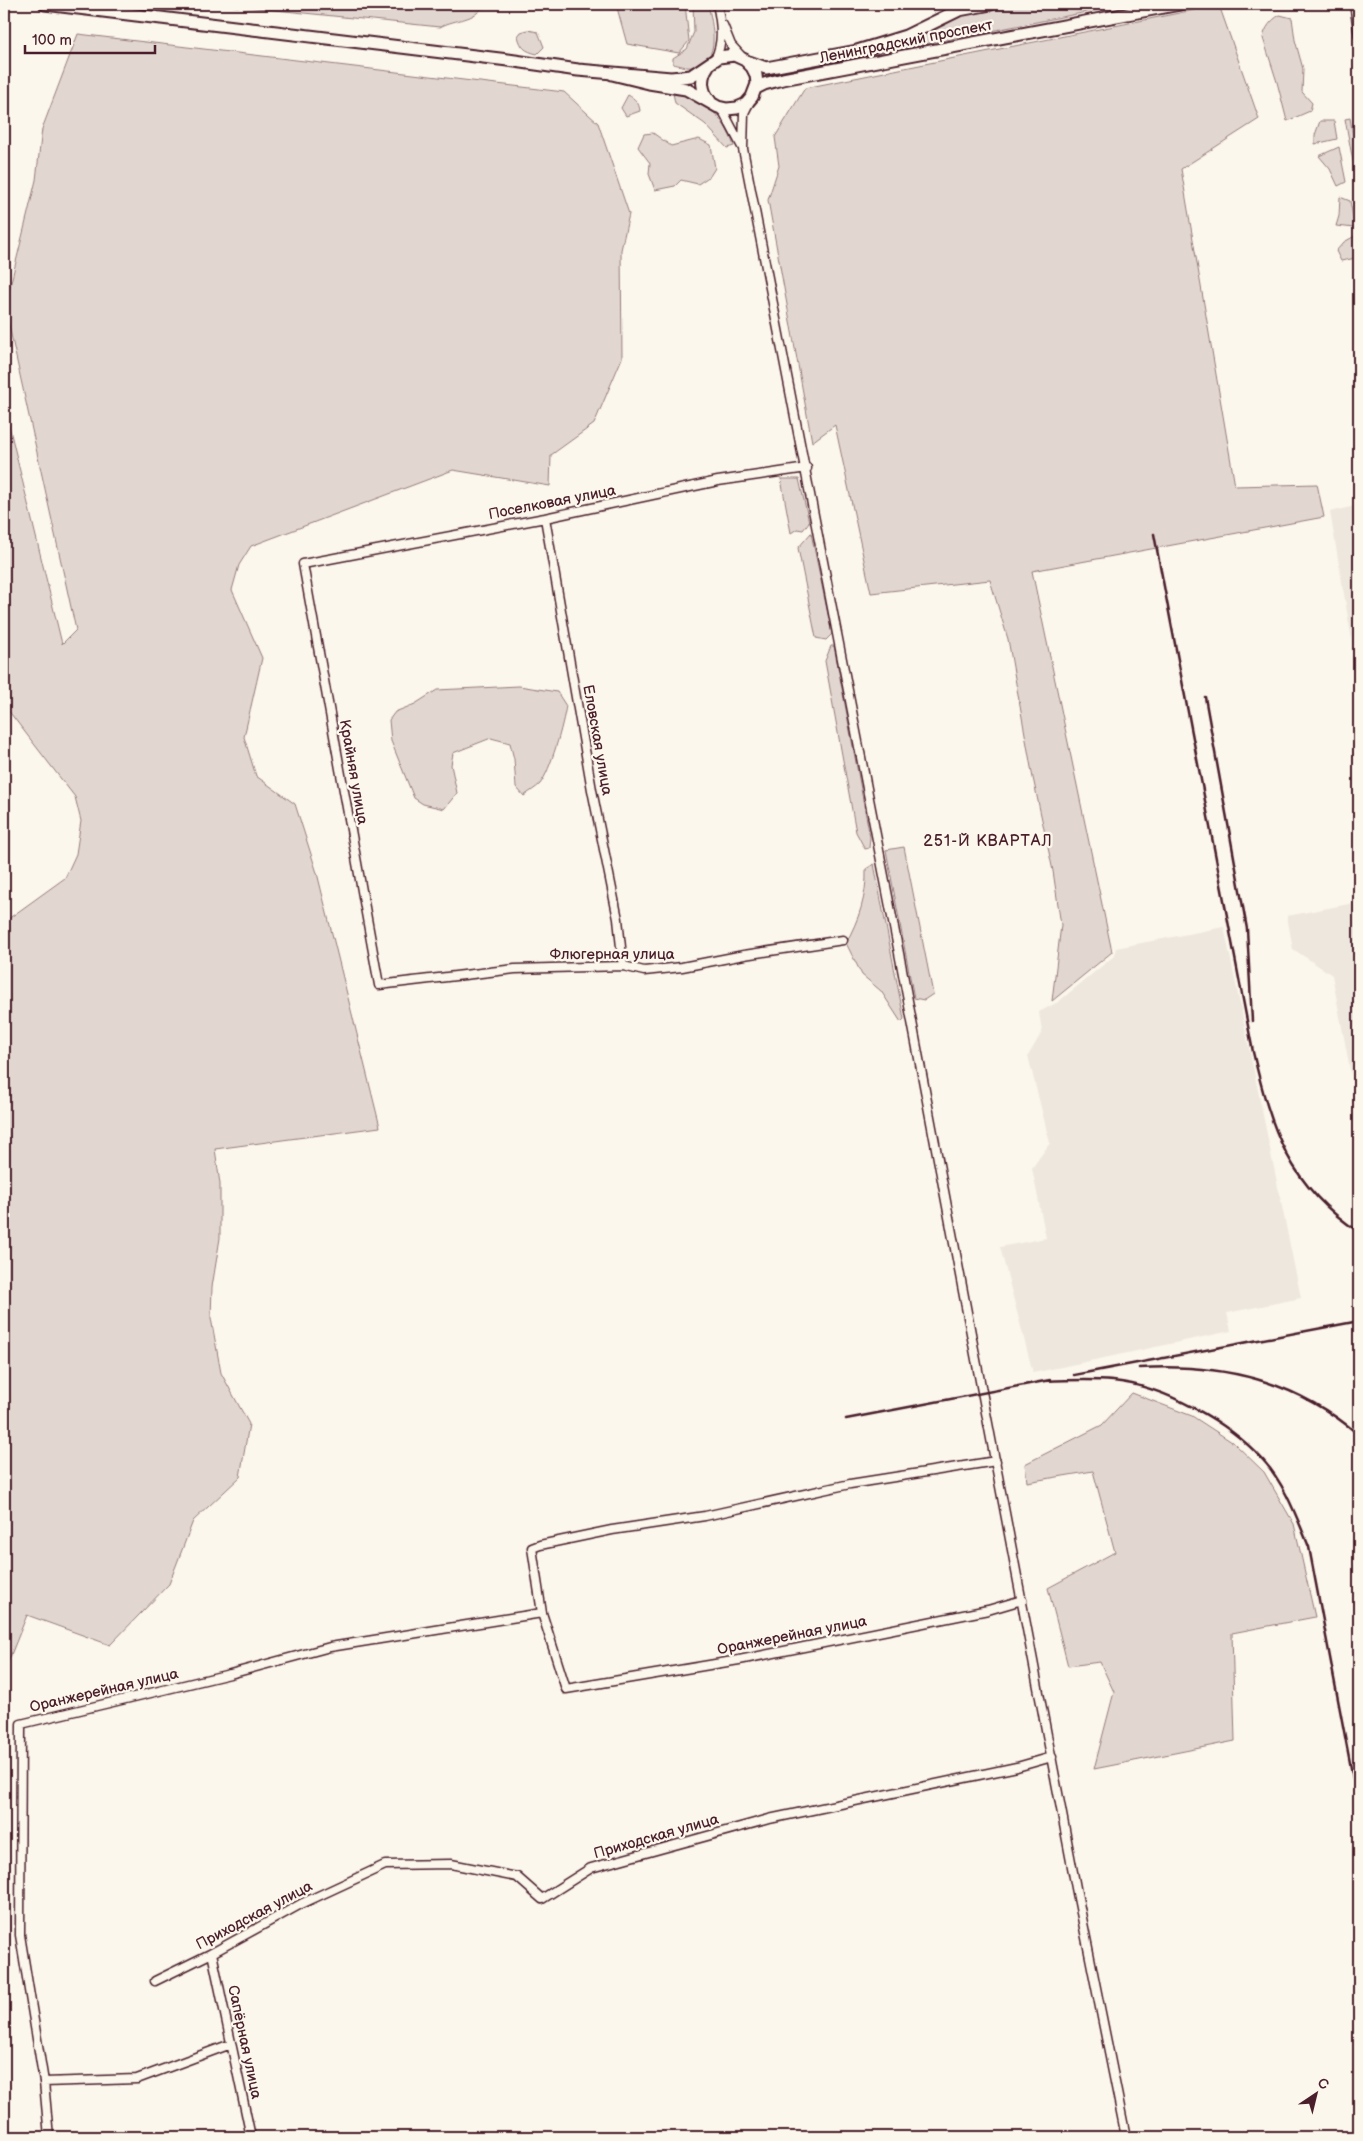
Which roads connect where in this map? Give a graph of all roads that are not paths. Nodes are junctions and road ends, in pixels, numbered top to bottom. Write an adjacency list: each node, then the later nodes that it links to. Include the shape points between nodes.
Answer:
1 (45, 4): 10 (main road)
2 (718, 4): 6 (street)
3 (991, 4): 9 (main road, Ленинградский проспект, via 959,10 906,36 857,51 766,68)
4 (1180, 4): 11 (main road, Ленинградский проспект, via 783,80 764,84)
5 (1354, 4): 7 (street)
6 (720, 18): 8 (street, via 720,46); 9 (street, via 731,44)
7 (1359, 36)
8 (715, 59): 9 (main road, via 730,55); 10 (main road, via 697,73 682,78); 12 (main road, via 706,68 702,79 705,94)
9 (745, 60): 11 (main road, via 754,70)
10 (612, 74): 12 (main road, via 686,89)
11 (754, 92): 12 (main road, via 746,104 737,108 727,109); 13 (street, via 744,113)
12 (714, 104): 13 (street, via 724,113)
13 (743, 149): 14 (street)
14 (807, 468): 15 (street, Поселковая улица, via 718,481); 20 (street)
15 (545, 518): 16 (street, Поселковая улица); 18 (street, Еловская улица, via 592,790 618,918)
16 (303, 564): 19 (street, Крайняя улица)
17 (843, 940): 18 (street, Флюгерная улица, via 682,968 644,971)
18 (623, 966): 19 (street, Флюгерная улица, via 515,970)
19 (379, 985)
20 (996, 1461): 21 (street); 22 (street, via 850,1484 705,1516 612,1530 532,1548)
21 (1022, 1600): 22 (street, Оранжерейная улица, via 988,1610 739,1660 566,1689); 23 (street)
22 (542, 1612): 27 (street, Оранжерейная улица, via 330,1647 21,1724 20,1935)
23 (1052, 1757): 24 (street, Приходская улица, via 769,1818 591,1868 542,1899 517,1877 451,1864 385,1865 301,1904); 30 (street)
24 (212, 1953): 25 (street, Приходская улица); 26 (street, Сапёрная улица)
25 (155, 1981)
26 (231, 2044): 27 (street, via 138,2079); 29 (street, Сапёрная улица)
27 (44, 2082): 28 (street, Оранжерейная улица)
28 (50, 2137)
29 (251, 2137)
30 (1126, 2137)

